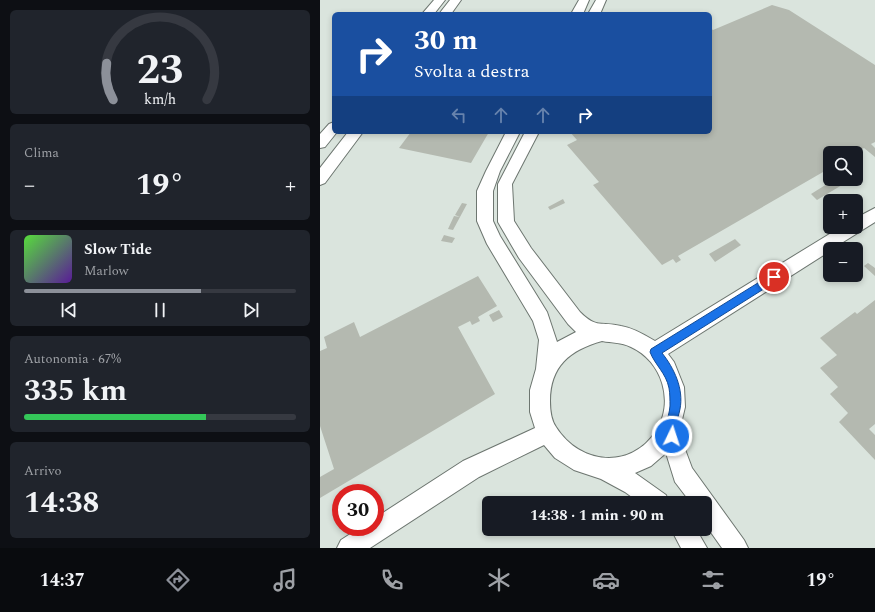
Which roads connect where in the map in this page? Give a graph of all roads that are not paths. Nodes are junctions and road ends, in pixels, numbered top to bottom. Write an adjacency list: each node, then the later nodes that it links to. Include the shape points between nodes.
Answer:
1 (440, 0): 5 (street)
2 (456, 0): 6 (street)
3 (584, 0): 7 (street)
4 (601, 0): 8 (street)
5 (430, 12)
6 (447, 12)
7 (578, 12)
8 (595, 12)
9 (332, 129): 13 (street)
10 (354, 134): 14 (street)
11 (513, 134): 20 (street, via 485,191 485,221 493,239 541,318 548,340)
12 (531, 134): 18 (street, via 505,184 506,222 525,253 574,318 584,328)
13 (320, 143)
14 (320, 179)
15 (875, 214): 16 (street)
16 (863, 221)
17 (842, 234): 19 (street)
18 (603, 333): 19 (street, via 622,334); 20 (street, via 586,336 570,343 556,354)
19 (655, 352): 21 (street, via 667,368 674,387 675,407)
20 (546, 369): 22 (street, via 540,390 540,412)
21 (670, 428): 23 (street, via 659,445 644,458 624,466); 25 (street, via 683,474)
22 (547, 433): 23 (street, via 562,451 581,463); 28 (street, via 472,469)
23 (604, 468): 24 (street)
24 (649, 496)
25 (698, 496)
26 (712, 515): 30 (street)
27 (686, 536): 29 (street)
28 (349, 548)
29 (694, 548)
30 (736, 548)

